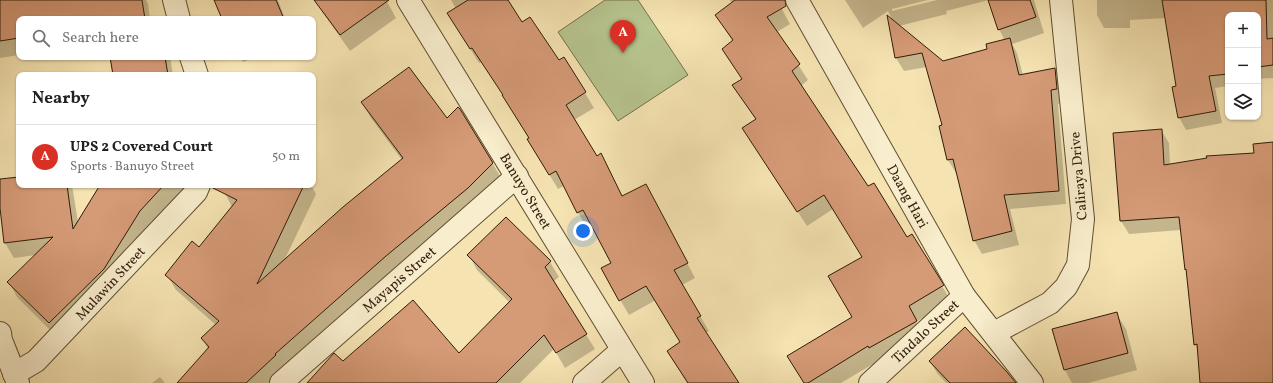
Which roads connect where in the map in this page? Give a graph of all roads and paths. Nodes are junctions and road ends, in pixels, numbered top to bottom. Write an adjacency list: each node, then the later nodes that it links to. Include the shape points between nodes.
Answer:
1 (174, 0): 5 (street)
2 (408, 0): 8 (street, Banuyo Street)
3 (797, 0): 10 (street, Daang Hari)
4 (1061, 0): 11 (street, Caliraya Drive, via 1083,219 1078,265 1066,287 1050,303)
5 (178, 16)
6 (192, 60): 7 (street)
7 (196, 72)
8 (517, 176): 13 (street, Banuyo Street); 15 (street, Mayapis Street)
9 (198, 188): 14 (street, Mulawin Street, via 36,361)
10 (964, 296): 11 (street, Daang Hari); 18 (street, Tindalo Street)
11 (994, 333): 19 (street, Daang Hari)
12 (0, 334): 14 (street)
13 (622, 350): 16 (street); 17 (street, Banuyo Street)
14 (16, 379)
15 (281, 383)
16 (584, 383)
17 (643, 383)
18 (870, 383)
19 (1032, 383)

